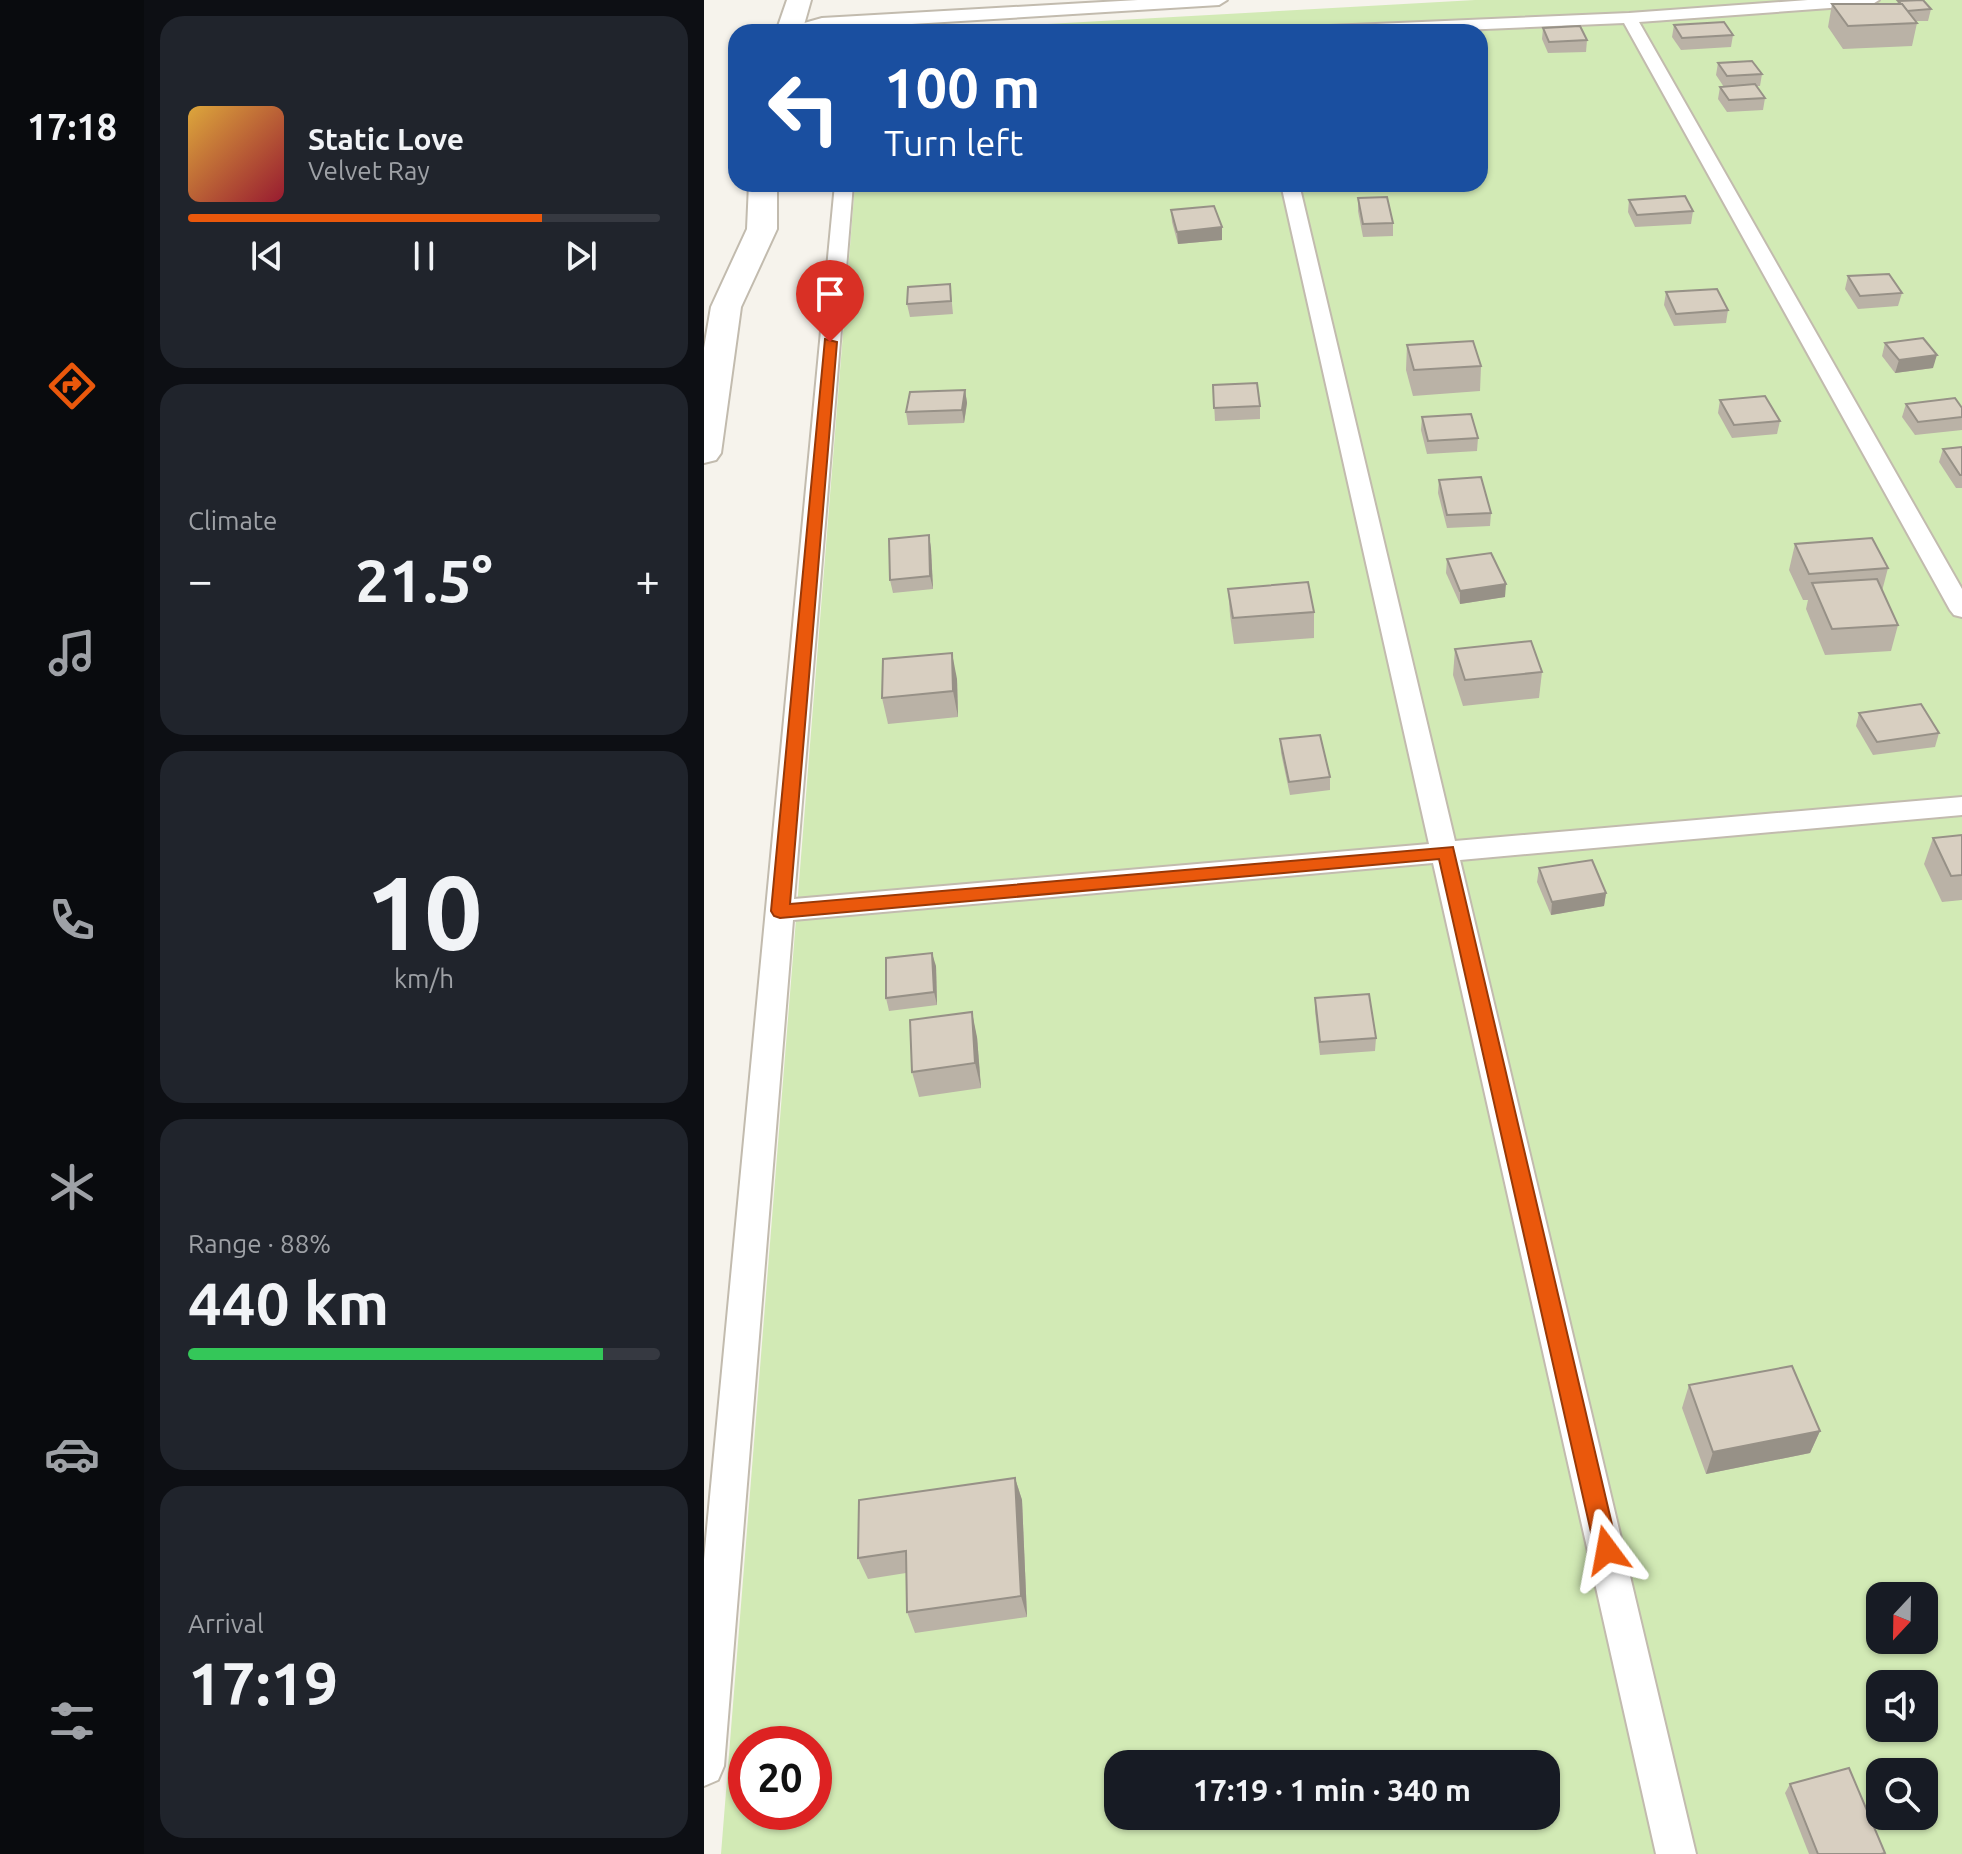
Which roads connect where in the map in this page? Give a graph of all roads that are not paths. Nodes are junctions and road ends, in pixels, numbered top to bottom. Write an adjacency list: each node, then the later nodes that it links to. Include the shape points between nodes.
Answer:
1 (799, 0): 5 (street)
2 (1219, 0): 6 (lane)
3 (1871, 0): 4 (lane)
4 (1629, 18): 7 (lane); 12 (lane)
5 (792, 24)
6 (818, 24)
7 (1488, 24)
8 (763, 192): 11 (street, via 762,229 726,307)
9 (843, 192): 15 (lane)
10 (1292, 192): 14 (lane)
11 (704, 453)
12 (1962, 610)
13 (1962, 806): 14 (lane)
14 (1447, 852): 15 (lane); 17 (lane)
15 (780, 911): 16 (lane)
16 (704, 1766)
17 (1676, 1854)

